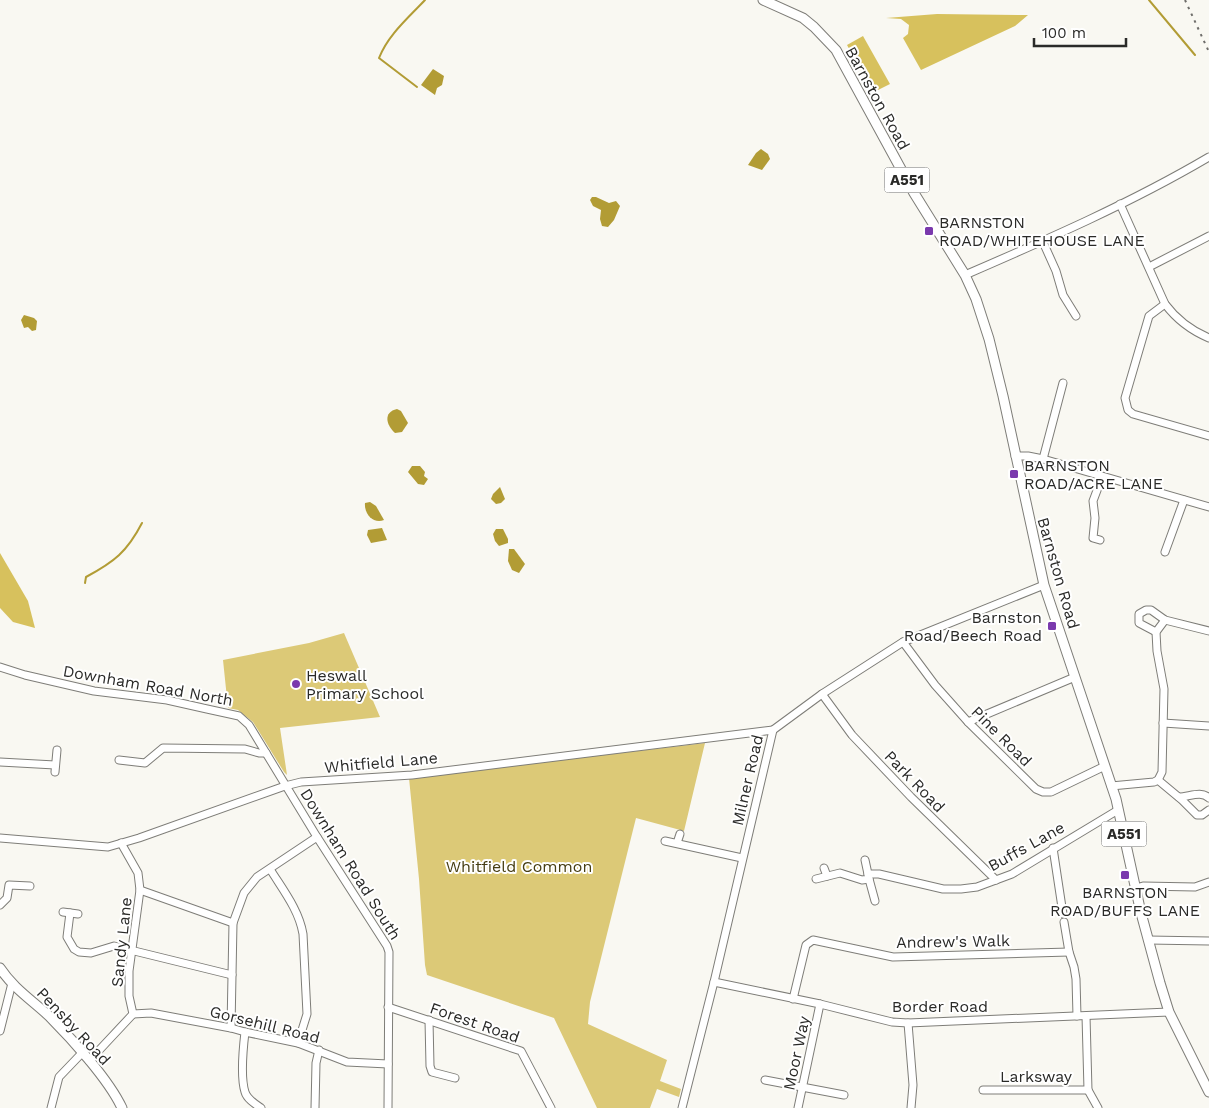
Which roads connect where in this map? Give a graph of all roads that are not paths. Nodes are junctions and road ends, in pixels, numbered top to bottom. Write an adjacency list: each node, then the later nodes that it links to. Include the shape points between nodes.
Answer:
1 (763, 0): 7 (main road, Barnston Road / A551, via 803,18 836,50 914,193)
2 (1209, 157): 3 (street)
3 (1120, 204): 5 (street); 6 (street)
4 (1209, 236): 6 (street)
5 (1043, 242): 7 (street); 9 (street, via 1063,295)
6 (1149, 267): 8 (street)
7 (965, 275): 13 (main road, Barnston Road / A551, via 989,339)
8 (1164, 304): 10 (street, via 1176,318); 12 (street, via 1150,316 1125,404 1133,414)
9 (1076, 316)
10 (1209, 338)
11 (1063, 383): 14 (street)
12 (1209, 436)
13 (1015, 456): 14 (street); 20 (main road, Barnston Road / A551)
14 (1043, 459): 15 (street)
15 (1102, 477): 16 (street); 18 (street, via 1093,501 1092,538)
16 (1184, 500): 17 (street); 19 (street)
17 (1209, 508)
18 (1100, 540)
19 (1164, 552)
20 (1044, 585): 24 (street, Milner Road); 26 (main road, Barnston Road / A551)
21 (1165, 620): 22 (street); 23 (street); 23 (street, via 1151,610 1139,614 1139,623)
22 (1209, 631)
23 (1156, 632): 29 (street, via 1164,689)
24 (903, 642): 27 (street, Milner Road); 28 (street, Pine Road)
25 (0, 667): 33 (street, Downham Road North, via 94,691 167,700 240,716)
26 (1075, 677): 28 (street); 36 (main road, Barnston Road / A551)
27 (822, 694): 31 (street, Milner Road); 58 (street, Park Road, via 859,742)
28 (968, 722): 36 (street, Pine Road, via 1036,789 1043,792 1051,792)
29 (1162, 723): 30 (street); 37 (street, via 1162,772)
30 (1209, 726)
31 (773, 730): 38 (street, Whitfield Lane, via 412,775 301,782); 51 (street, Milner Road)
32 (57, 750): 35 (street, via 55,768)
33 (266, 753): 34 (street, via 245,749 163,748 144,763); 38 (street, Downham Road North)
34 (119, 760)
35 (0, 762)
36 (1105, 766): 39 (main road, Barnston Road / A551)
37 (1158, 780): 39 (street); 40 (street)
38 (285, 786): 45 (street, Downham Road South); 48 (street, Whitfield Lane)
39 (1111, 786): 42 (main road, Barnston Road / A551)
40 (1179, 797): 41 (street, via 1204,794); 43 (street, via 1197,815)
41 (1209, 798)
42 (1118, 810): 50 (street, Buffs Lane); 61 (main road, Barnston Road / A551)
43 (1209, 810)
44 (680, 834): 49 (street)
45 (317, 837): 54 (street); 79 (street, Downham Road South, via 387,946)
46 (0, 838): 48 (street, Whitfield Lane, via 94,847)
47 (665, 841): 49 (street)
48 (121, 843): 62 (street, Sandy Lane, via 138,873)
49 (677, 843): 51 (street)
50 (1052, 848): 58 (street, Buffs Lane, via 1012,874); 66 (street)
51 (742, 858): 75 (street, Milner Road)
52 (866, 860): 56 (street)
53 (824, 868): 55 (street)
54 (270, 870): 68 (street, via 257,877 244,893); 89 (street, via 296,912 303,934 307,1014)
55 (827, 876): 56 (street, Buffs Lane, via 840,873 862,880); 57 (street, Buffs Lane)
56 (869, 876): 58 (street, Buffs Lane, via 879,874 943,889 978,887); 63 (street)
57 (816, 879)
58 (996, 880)
59 (1209, 882): 61 (street, via 1195,887)
60 (30, 886): 64 (street, via 9,885 7,898)
61 (1136, 888): 69 (main road, Barnston Road / A551)
62 (140, 890): 68 (street); 71 (street, Sandy Lane)
63 (875, 900)
64 (0, 904)
65 (70, 913): 71 (street, via 67,937 74,949 84,953 114,946)
66 (1063, 914)
67 (1064, 922): 72 (street)
68 (233, 923): 74 (street)
69 (1148, 940): 70 (street); 80 (main road, Barnston Road / A551)
70 (1209, 941)
71 (133, 950): 74 (street); 81 (street, Sandy Lane, via 129,971)
72 (1069, 952): 77 (street, Andrew's Walk, via 893,957 813,940 806,945); 82 (street, via 1076,979)
73 (1, 971): 76 (main road, Pensby Road)
74 (232, 975): 86 (street)
75 (714, 982): 77 (street, Border Road); 107 (street, Milner Road)
76 (12, 983): 87 (street); 91 (main road, Pensby Road, via 51,1018)
77 (793, 998): 78 (street, Border Road)
78 (820, 1004): 85 (street, Border Road); 96 (street, Moor Way)
79 (388, 1007): 84 (street, Forest Road); 93 (street, Downham Road South)
80 (1169, 1012): 83 (street, Border Road); 99 (main road, Barnston Road / A551)
81 (133, 1014): 86 (street, Gorsehill Road, via 151,1013); 92 (street)
82 (1077, 1016): 83 (street, Border Road); 85 (street, Border Road)
83 (1086, 1016): 98 (street)
84 (428, 1020): 94 (street, via 432,1072); 106 (street, Forest Road, via 521,1051)
85 (908, 1023): 109 (street, via 913,1086)
86 (231, 1028): 88 (street, Gorsehill Road)
87 (0, 1031)
88 (245, 1032): 89 (street, Gorsehill Road); 103 (street, via 245,1093)
89 (298, 1043): 90 (street, Gorsehill Road)
90 (319, 1050): 93 (street, Gorsehill Road, via 346,1062); 104 (street)
91 (82, 1053): 92 (main road, Pensby Road); 101 (street, via 59,1077)
92 (90, 1061): 102 (main road, Pensby Road)
93 (388, 1064): 105 (street, Downham Road South)
94 (455, 1078)
95 (765, 1080): 96 (street)
96 (802, 1088): 100 (street); 108 (street, Moor Way)
97 (983, 1090): 98 (street, Larksway)
98 (1088, 1090): 110 (street)
99 (1209, 1092)
100 (844, 1096)
101 (51, 1108)
102 (122, 1108)
103 (262, 1108)
104 (315, 1108)
105 (388, 1108)
106 (551, 1108)
107 (682, 1108)
108 (798, 1108)
109 (911, 1108)
110 (1098, 1108)

